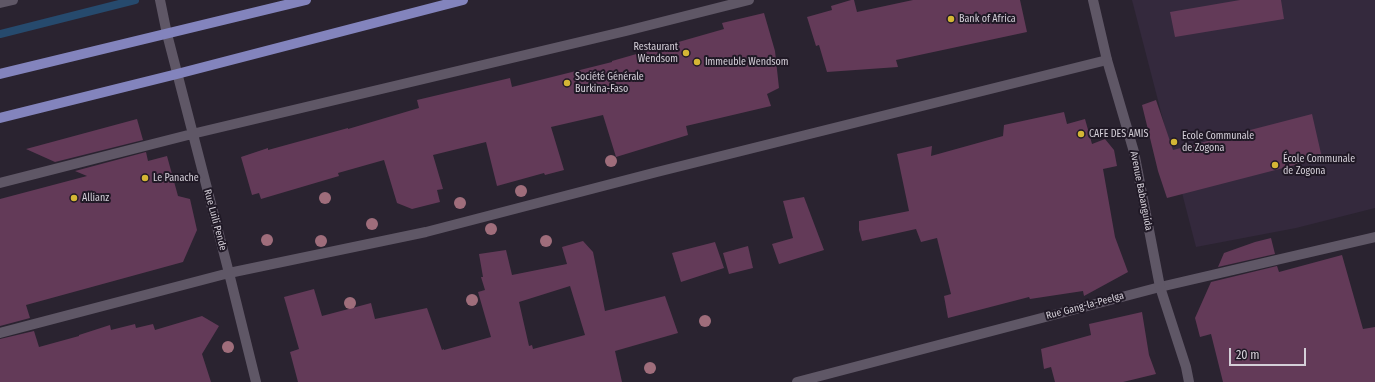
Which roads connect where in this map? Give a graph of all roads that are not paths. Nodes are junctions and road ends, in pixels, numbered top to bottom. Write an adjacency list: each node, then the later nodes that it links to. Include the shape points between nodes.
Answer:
1 (13, 0): 7 (street)
2 (160, 0): 8 (street, Rue Luili Pende)
3 (306, 0): 8 (main road)
4 (463, 0): 11 (main road)
5 (749, 0): 13 (street)
6 (1093, 0): 9 (street, Avenue Babanguida)
7 (0, 3)
8 (167, 34): 10 (main road); 11 (street, Rue Luili Pende)
9 (1107, 60): 16 (street, via 426,232); 17 (street, Avenue Babanguida, via 1134,152)
10 (0, 74)
11 (177, 74): 12 (main road); 13 (street, Rue Luili Pende)
12 (0, 118)
13 (192, 134): 14 (street); 16 (street, Rue Luili Pende)
14 (0, 183)
15 (1375, 238): 17 (street, Rue Gang-la-Peelga)
16 (229, 273): 18 (street); 19 (street, Rue Luili Pende)
17 (1160, 286): 20 (street, Rue Gang-la-Peelga); 21 (street, Avenue Babanguida)
18 (0, 333)
19 (256, 382)
20 (797, 382)
21 (1189, 382)

